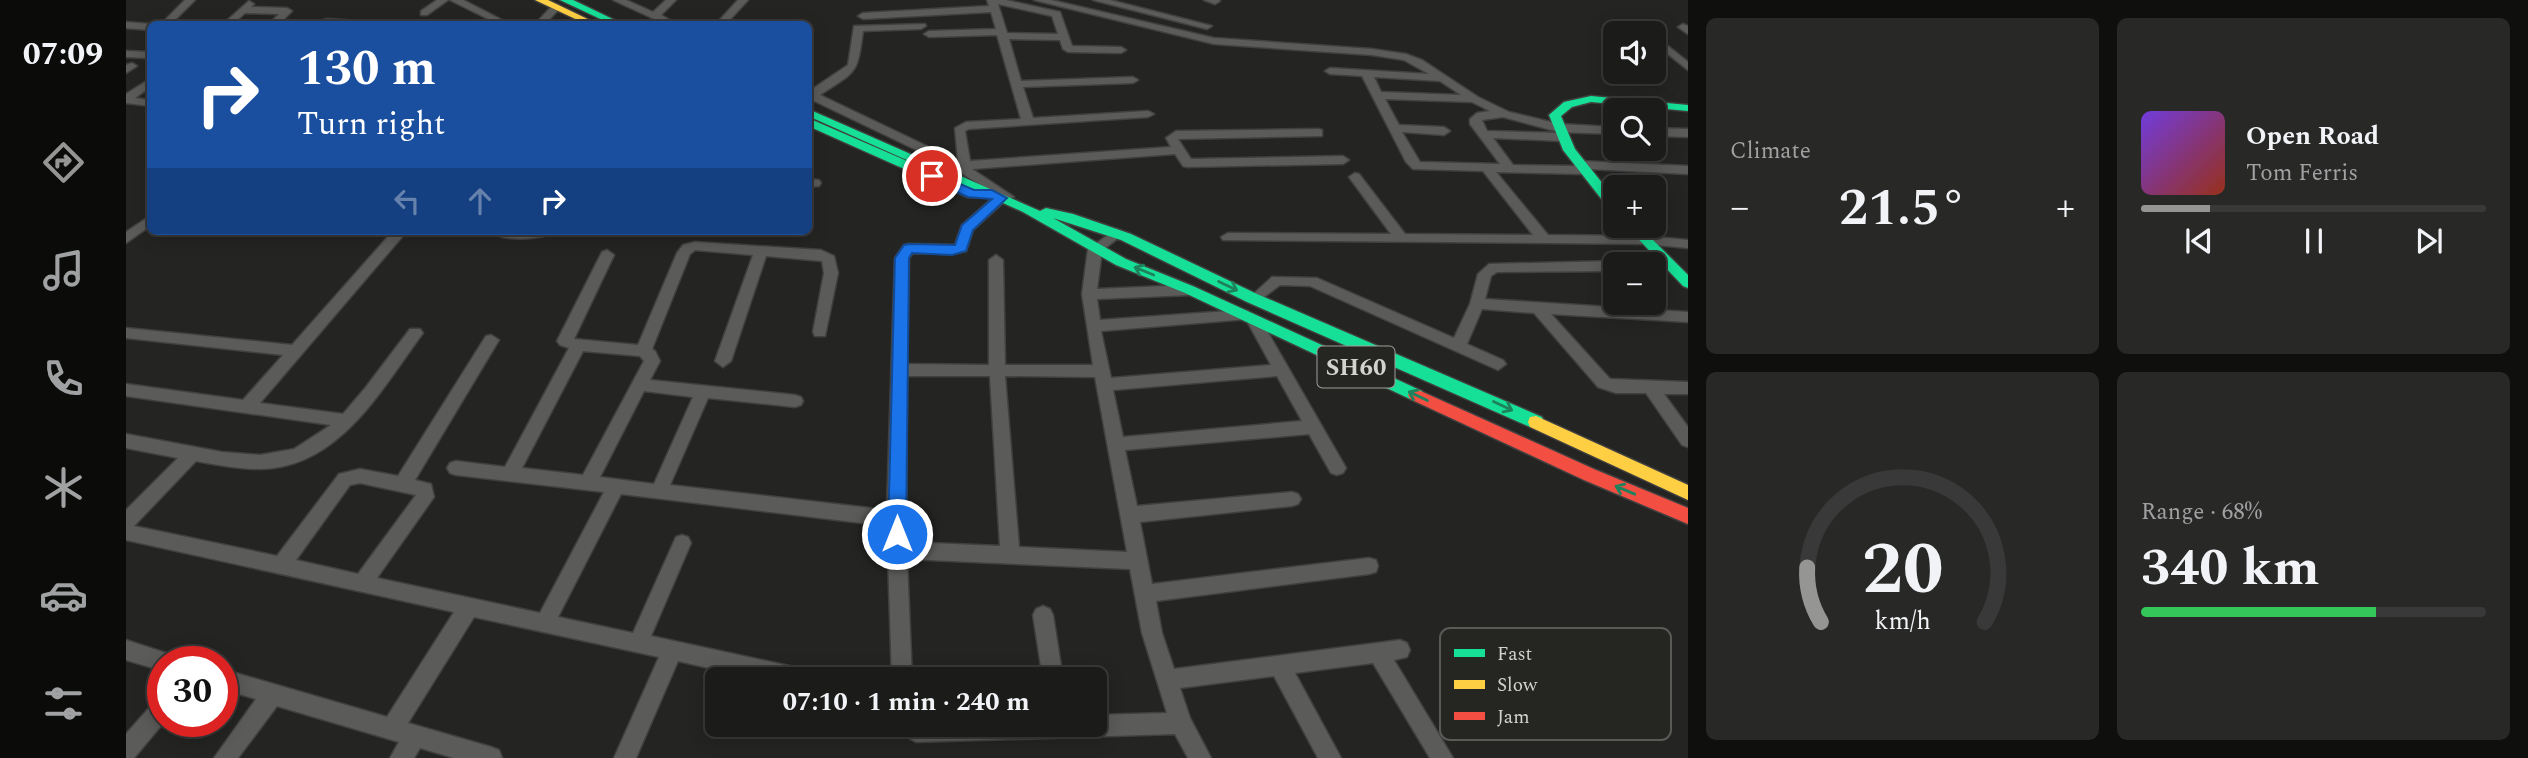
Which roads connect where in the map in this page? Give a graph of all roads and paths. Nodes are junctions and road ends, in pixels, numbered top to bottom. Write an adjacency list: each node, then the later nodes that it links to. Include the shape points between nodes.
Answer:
1 (190, 0): 21 (street)
2 (253, 0): 14 (street)
3 (443, 0): 17 (street)
4 (455, 0): 25 (street)
5 (540, 0): 12 (main road)
6 (618, 0): 19 (street)
7 (671, 0): 19 (street)
8 (743, 0): 30 (street)
9 (1039, 0): 15 (street)
10 (1097, 0): 15 (street); 32 (street)
11 (993, 3): 13 (street); 18 (street); 35 (street)
12 (560, 4): 26 (street); 27 (main road); 28 (main road)
13 (914, 6): 20 (street)
14 (243, 10): 22 (street); 23 (street, via 287,11)
15 (1087, 11): 46 (street, via 1214,41 1391,54 1418,62)
16 (340, 12): 24 (street)
17 (424, 13)
18 (1056, 14): 36 (street); 37 (street)
19 (655, 16): 29 (street)
20 (863, 16)
21 (169, 21)
22 (231, 21)
23 (277, 21)
24 (328, 21)
25 (499, 21)
26 (543, 21)
27 (588, 21)
28 (609, 21)
29 (665, 21)
30 (724, 21)
31 (126, 25): 33 (street)
32 (1207, 26)
33 (147, 27)
34 (147, 28): 38 (street)
35 (1002, 34): 37 (street); 49 (street); 50 (street, via 858,28 848,71)
36 (1145, 36)
37 (1063, 37): 40 (street, via 1072,50)
38 (126, 40)
39 (1666, 47): 43 (street)
40 (1121, 50)
41 (126, 54): 42 (street)
42 (147, 55)
43 (1685, 62)
44 (1330, 71): 45 (street)
45 (1366, 73): 46 (street); 52 (street)
46 (1443, 78): 53 (street)
47 (1133, 80): 49 (street)
48 (147, 84): 54 (street)
49 (1017, 85): 60 (street)
50 (812, 93)
51 (812, 95): 72 (street)
52 (1378, 95): 53 (street); 62 (street)
53 (1474, 99): 59 (street)
54 (126, 100): 55 (street)
55 (147, 103)
56 (1688, 108): 65 (main road, via 1591,99 1568,104 1555,116)
57 (812, 113): 74 (main road, SH60)
58 (1148, 114): 60 (street)
59 (1505, 114): 65 (street); 69 (street, via 1476,119)
60 (1028, 122): 72 (street, via 962,127)
61 (812, 123): 80 (main road, via 972,194)
62 (1395, 128): 64 (street); 75 (street, via 1417,166)
63 (1603, 130): 65 (street)
64 (1444, 131)
65 (1560, 132): 69 (street); 73 (main road)
66 (1666, 132): 68 (street)
67 (1318, 133): 70 (street, via 1176,135 1172,138)
68 (1688, 133)
69 (1484, 134): 76 (street)
70 (1178, 150): 71 (street, via 1187,163); 72 (street)
71 (1343, 160)
72 (962, 166): 74 (street); 81 (street)
73 (1581, 167): 76 (street); 77 (street); 79 (main road)
74 (934, 168): 80 (main road, SH60)
75 (1488, 168): 76 (street); 89 (street)
76 (1510, 169)
77 (1688, 170)
78 (1355, 177): 87 (street)
79 (1603, 193)
80 (997, 196): 81 (main road, SH60); 119 (street, via 967,228 961,248 904,251)
81 (1028, 209): 83 (main road, SH60); 93 (main road, SH60)
82 (147, 222): 88 (street)
83 (1117, 233): 93 (street); 103 (main road, SH60, one-way to 103)
84 (396, 235): 115 (street)
85 (720, 235): 92 (street)
86 (1228, 237): 87 (street)
87 (1401, 238): 89 (street)
88 (126, 239)
89 (1544, 239): 90 (street)
90 (1646, 240): 91 (street); 99 (main road)
91 (1688, 244)
92 (715, 247): 94 (street); 116 (street, via 695,246 684,253)
93 (1095, 249): 101 (main road, SH60, one-way to 93); 102 (street)
94 (761, 250): 109 (street, via 829,259 831,273); 117 (street)
95 (607, 255): 113 (street, via 565,337 567,343)
96 (996, 260): 120 (street)
97 (1603, 266): 104 (street, via 1494,267 1485,274)
98 (1666, 266): 99 (street)
99 (1671, 266): 100 (main road)
100 (1688, 283)
101 (1190, 290): 102 (street); 107 (main road, SH60)
102 (1089, 294): 108 (street)
103 (1255, 299): 114 (street, via 1277,280 1303,279); 143 (main road, SH60, one-way to 143, via 1442,378)
104 (1477, 304): 105 (street); 114 (street)
105 (1538, 308): 106 (street); 124 (street, via 1604,383)
106 (1688, 317)
107 (1249, 318): 108 (street); 121 (street); 146 (main road, SH60, one-way to 107)
108 (1093, 327): 122 (street)
109 (820, 332)
110 (126, 333): 115 (street)
111 (415, 333): 130 (street)
112 (491, 340): 140 (street)
113 (578, 345): 116 (street); 138 (street)
114 (1458, 346): 118 (street)
115 (295, 351): 129 (street)
116 (643, 351): 123 (street, via 652,360)
117 (723, 361)
118 (1498, 364)
119 (900, 370): 120 (street); 147 (street)
120 (997, 370): 122 (street); 152 (street)
121 (1282, 370): 122 (street); 131 (street)
122 (1103, 378): 134 (street)
123 (640, 385): 127 (street); 139 (street)
124 (1650, 387): 125 (street); 132 (street)
125 (1688, 388)
126 (126, 390): 129 (street)
127 (703, 392): 128 (street); 142 (street)
128 (795, 401)
129 (248, 406): 130 (street)
130 (347, 421): 135 (street, via 323,441 273,462)
131 (1314, 427): 134 (street); 137 (street)
132 (1688, 439)
133 (126, 441): 135 (street)
134 (1115, 444): 145 (street)
135 (194, 452): 148 (street)
136 (456, 468): 138 (street)
137 (1337, 468)
138 (510, 474): 139 (street)
139 (588, 483): 141 (street)
140 (402, 485): 154 (street, via 360,476 345,479); 156 (street, via 427,492)
141 (616, 486): 142 (street); 160 (street)
142 (659, 491): 147 (street)
143 (1688, 493)
144 (1292, 499): 145 (street)
145 (1128, 514): 153 (street)
146 (1688, 516)
147 (896, 519): 151 (street)
148 (126, 522)
149 (126, 532): 154 (street)
150 (682, 543): 161 (street)
151 (898, 550): 152 (street); 169 (street)
152 (1010, 555): 153 (street)
153 (1136, 561): 157 (street)
154 (281, 566): 156 (street)
155 (1370, 566): 157 (street)
156 (362, 584): 158 (street)
157 (1143, 594): 171 (street)
158 (468, 608): 160 (street); 177 (street)
159 (1043, 615): 170 (street)
160 (544, 624): 161 (street)
161 (638, 645): 164 (street)
162 (126, 650): 166 (street)
163 (1400, 650): 165 (street)
164 (671, 651): 168 (street); 183 (street)
165 (1378, 653): 167 (street); 186 (street)
166 (147, 656)
167 (1280, 666): 171 (street); 185 (street)
168 (746, 667)
169 (902, 667)
170 (1051, 667)
171 (1167, 680): 174 (street)
172 (238, 684): 173 (street)
173 (273, 694): 177 (street); 180 (street)
174 (1181, 723): 175 (street); 184 (street)
175 (1107, 725)
176 (147, 726): 179 (street)
177 (393, 729): 178 (street)
178 (415, 736): 181 (street); 182 (street)
179 (126, 750)
180 (225, 758)
181 (401, 758)
182 (491, 758)
183 (625, 758)
184 (1200, 758)
185 (1330, 758)
186 (1442, 758)

